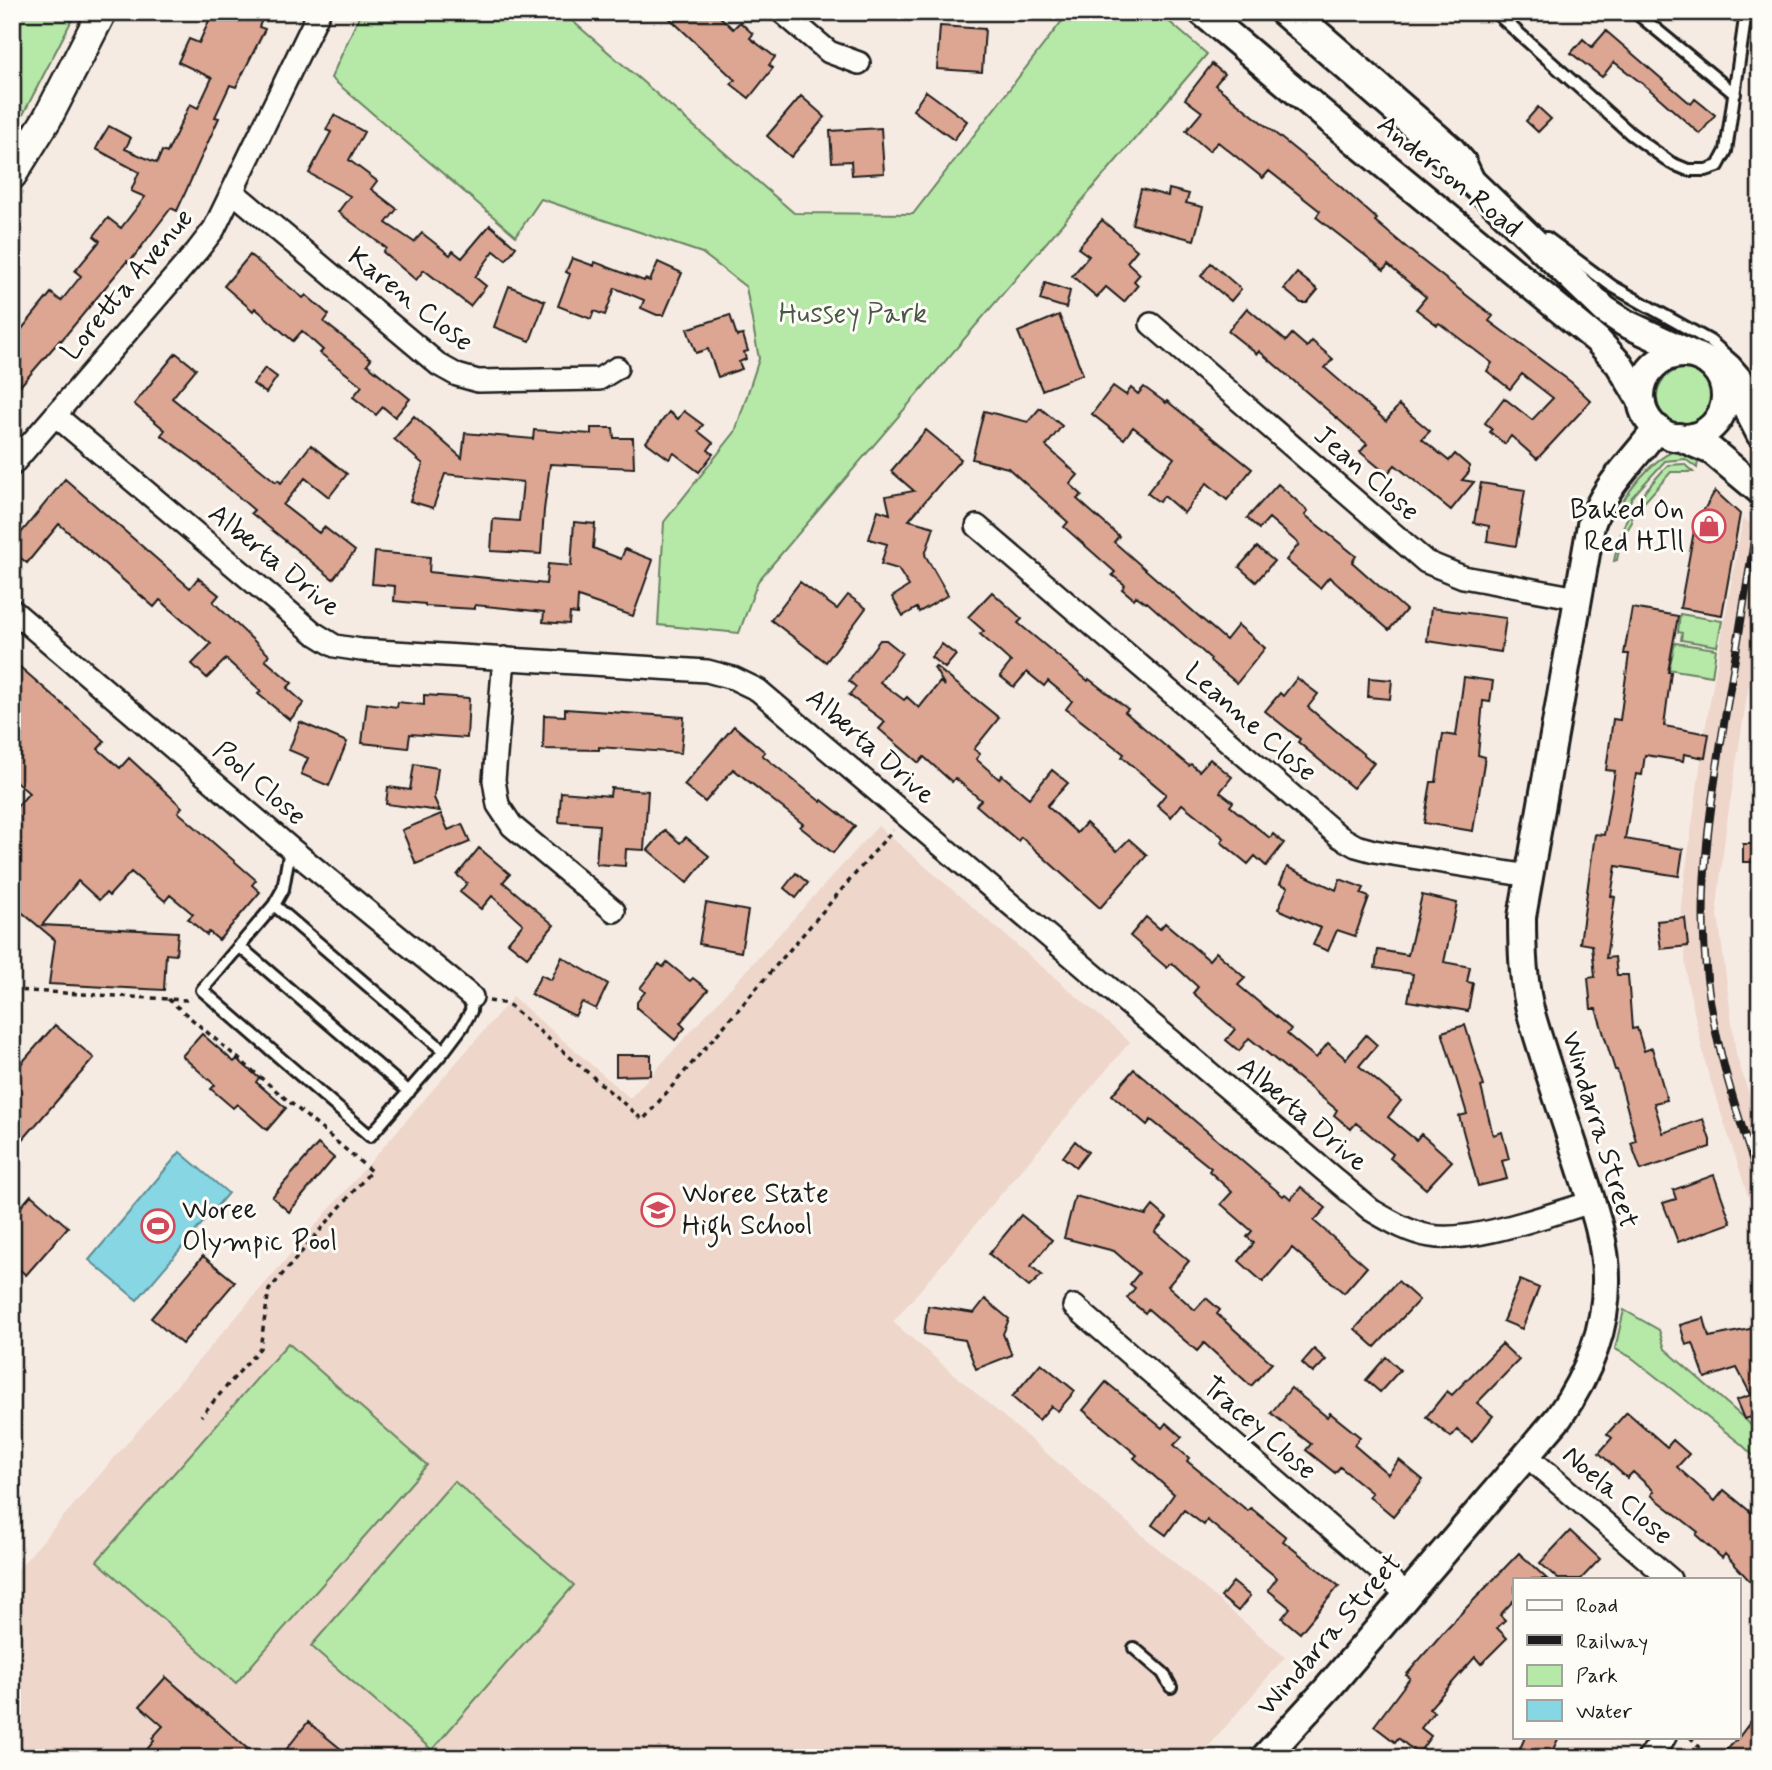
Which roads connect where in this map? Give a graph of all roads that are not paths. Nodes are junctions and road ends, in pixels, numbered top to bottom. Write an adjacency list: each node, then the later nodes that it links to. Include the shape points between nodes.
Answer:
1 (102, 12): 12 (main road, via 47,119)
2 (319, 12): 14 (street, Loretta Avenue)
3 (782, 12): 10 (street, via 829,52)
4 (1202, 12): 19 (street, Anderson Road, via 1597,340 1619,364)
5 (1283, 12): 13 (street, Anderson Road)
6 (1305, 12): 13 (lane, via 1457,144 1473,165)
7 (1495, 12): 11 (lane, via 1631,134 1688,170 1718,166 1726,151)
8 (1635, 12): 11 (lane)
9 (1746, 12): 11 (lane)
10 (859, 62)
11 (1735, 94)
12 (12, 175)
13 (1483, 191): 16 (street, Anderson Road, via 1605,310); 18 (lane, via 1612,286 1710,341)
14 (233, 192): 17 (street, Karen Close, via 439,365 457,375 478,380 598,379); 20 (street, Loretta Avenue, via 197,251)
15 (1151, 324): 26 (street, Jean Close, via 1426,562 1463,577)
16 (1703, 360): 19 (street, via 1679,354 1656,363 1643,384); 21 (street, via 1717,371 1723,386 1722,411 1705,431 1690,437); 22 (street, Anderson Road, via 1735,387)
17 (617, 368)
18 (1760, 392)
19 (1642, 402): 21 (street, via 1647,416)
20 (55, 415): 23 (street, Loretta Avenue); 28 (street, Alberta Drive, via 335,646)
21 (1668, 432): 24 (street, via 1712,451); 26 (street, Windarra Street, via 1643,448 1600,502 1589,533)
22 (1760, 434)
23 (12, 466)
24 (1760, 491)
25 (977, 526): 30 (street, Leanne Close, via 1340,837 1374,851)
26 (1578, 598): 30 (street, Windarra Street)
27 (12, 610): 29 (street, Pool Close)
28 (504, 658): 32 (street, via 494,780 498,806 512,826); 37 (street, Alberta Drive, via 707,671 758,690 1354,1196 1400,1227 1459,1238)
29 (290, 848): 31 (lane, via 283,889); 34 (street, Pool Close)
30 (1529, 876): 37 (street, Windarra Street, via 1522,950 1531,1014)
31 (274, 905): 33 (lane); 35 (lane)
32 (614, 911)
33 (239, 946): 36 (lane); 36 (lane, via 202,990 370,1136)
34 (472, 997): 35 (lane, via 471,1012)
35 (444, 1051): 36 (lane)
36 (409, 1092)
37 (1592, 1202): 39 (street, Windarra Street, via 1606,1276 1601,1329 1577,1391)
38 (1074, 1306): 41 (street, Tracey Close)
39 (1527, 1456): 40 (street, Noela Close); 41 (street, Windarra Street)
40 (1669, 1578)
41 (1407, 1594): 45 (street, Windarra Street)
42 (1135, 1648): 43 (lane, via 1163,1673)
43 (1171, 1687)
44 (1664, 1738): 46 (street)
45 (1264, 1758)
46 (1648, 1758)

